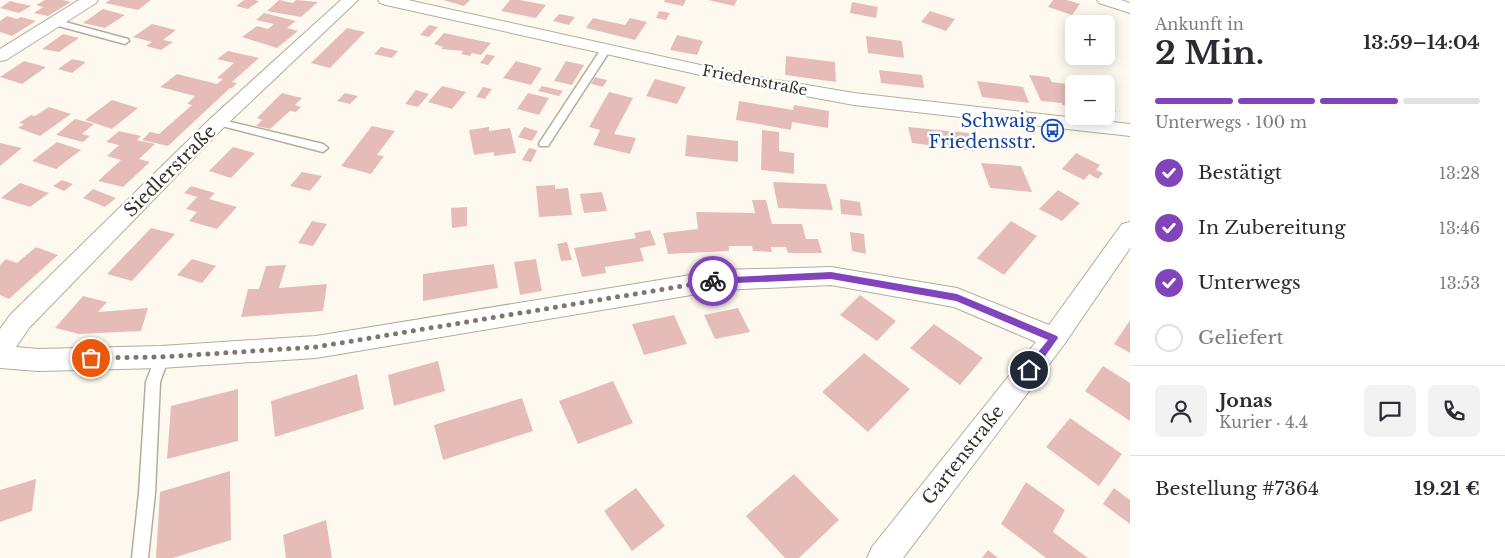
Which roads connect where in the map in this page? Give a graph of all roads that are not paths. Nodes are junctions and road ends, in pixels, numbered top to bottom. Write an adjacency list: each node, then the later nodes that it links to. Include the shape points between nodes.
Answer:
1 (90, 0): 6 (street)
2 (350, 0): 10 (street, Siedlerstraße)
3 (386, 0): 8 (street, Friedenstraße)
4 (1104, 0): 5 (street)
5 (1130, 8)
6 (54, 22): 7 (lane); 9 (street)
7 (125, 40)
8 (606, 49): 11 (street, Friedenstraße, via 741,79 854,99); 12 (lane)
9 (0, 56)
10 (218, 122): 13 (lane); 16 (street, Siedlerstraße, via 20,321)
11 (1130, 130)
12 (544, 144)
13 (323, 148)
14 (1130, 230): 15 (street, Gartenstraße)
15 (1054, 338): 17 (street, via 957,298 831,276 722,280 316,347); 20 (street, Gartenstraße)
16 (0, 350)
17 (162, 357): 18 (street); 19 (lane, via 153,382)
18 (0, 358)
19 (140, 558)
20 (883, 558)

